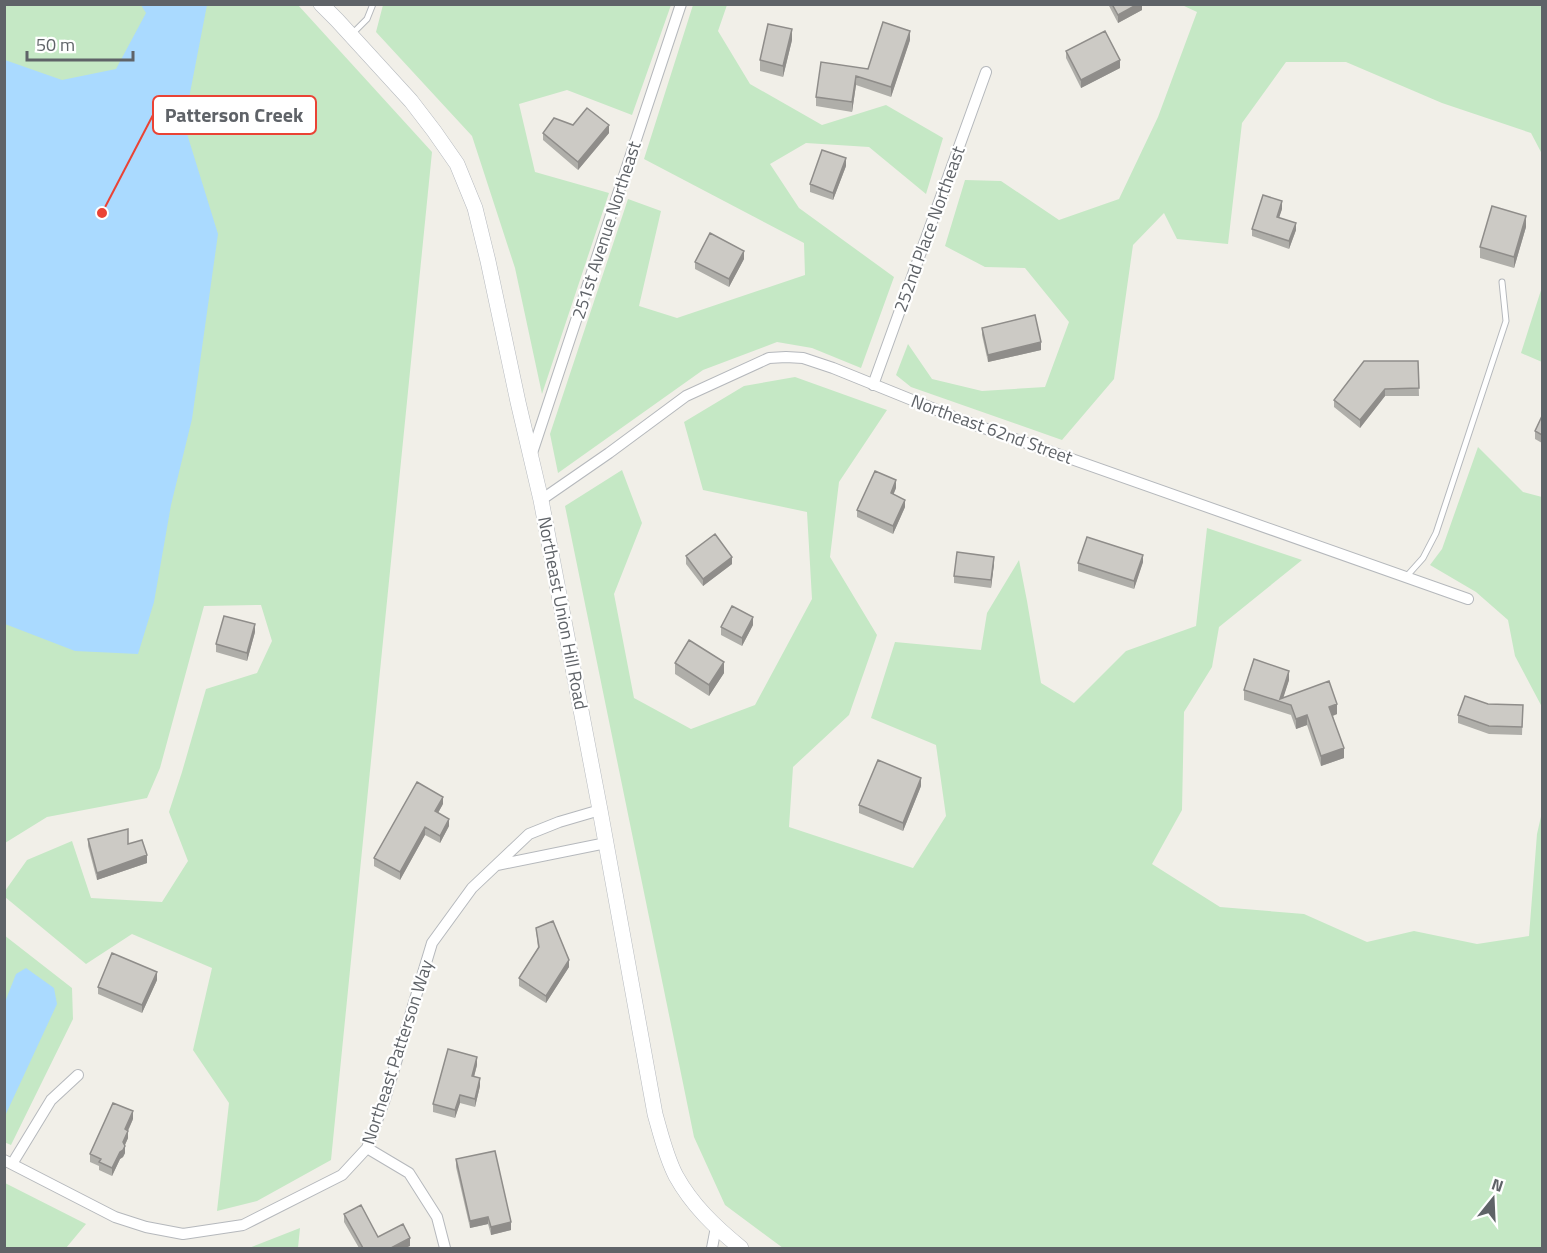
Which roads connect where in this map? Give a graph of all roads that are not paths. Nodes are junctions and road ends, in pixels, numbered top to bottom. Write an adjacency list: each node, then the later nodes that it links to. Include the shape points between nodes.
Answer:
1 (321, 4): 4 (street, Northeast Union Hill Road)
2 (373, 4): 4 (lane, via 367,19)
3 (681, 4): 8 (street, 251st Avenue Northeast)
4 (351, 36): 8 (street, Northeast Union Hill Road, via 411,102 457,164 475,208)
5 (986, 72): 7 (street, 252nd Place Northeast)
6 (1502, 282): 10 (lane, via 1506,321 1498,346 1436,533)
7 (873, 385): 9 (street, Northeast 62nd Street, via 802,358 769,358 686,396); 10 (street, Northeast 62nd Street, via 964,421)
8 (531, 456): 9 (street, Northeast Union Hill Road)
9 (541, 500): 12 (street, Northeast Union Hill Road)
10 (1407, 577): 11 (street, Northeast 62nd Street)
11 (1468, 599)
12 (600, 810): 13 (street, Northeast Union Hill Road); 14 (street, Northeast Patterson Way, via 529,834)
13 (606, 843): 14 (street); 18 (street, Northeast Union Hill Road, via 664,1147 691,1199)
14 (496, 866): 16 (street, Northeast Patterson Way, via 472,888 432,943)
15 (78, 1076): 17 (street, via 51,1100)
16 (367, 1148): 17 (street, Northeast Patterson Way, via 342,1175 243,1225 183,1234 115,1217); 19 (street, via 409,1173 437,1217)
17 (8, 1162)
18 (716, 1227): 20 (street); 21 (street, Northeast Union Hill Road)
19 (445, 1248)
20 (712, 1248)
21 (741, 1248)

